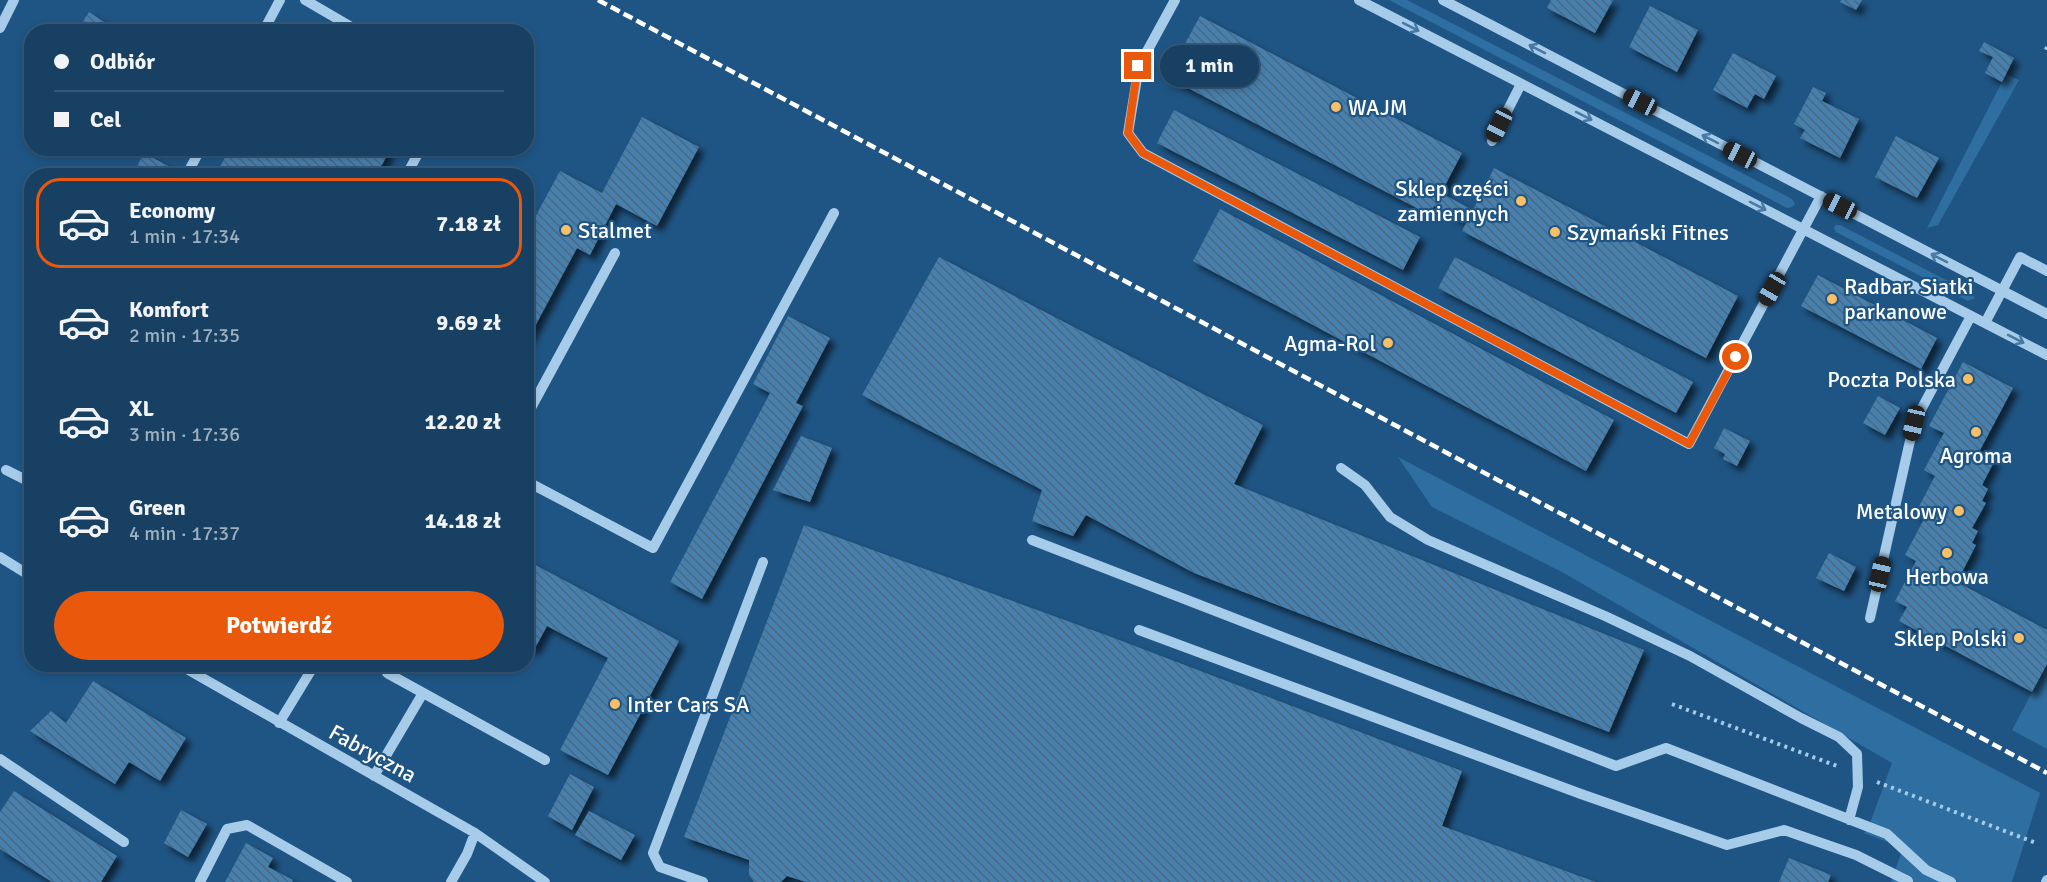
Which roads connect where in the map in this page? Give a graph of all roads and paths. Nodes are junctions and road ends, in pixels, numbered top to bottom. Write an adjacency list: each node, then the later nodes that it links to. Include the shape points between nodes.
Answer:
1 (14, 0): 9 (street)
2 (280, 0): 7 (street)
3 (305, 0): 8 (street)
4 (1175, 0): 16 (street, via 1138,66 1128,133 1143,153 1689,444)
5 (1359, 0): 12 (street, one-way to 12)
6 (1443, 0): 14 (street, one-way to 6)
7 (267, 24)
8 (346, 24)
9 (0, 28)
10 (2047, 47): 11 (path)
11 (2047, 53)
12 (1521, 84): 13 (street); 16 (street, one-way to 16)
13 (1492, 141)
14 (1821, 196): 16 (street); 19 (street, one-way to 14)
15 (834, 213): 28 (street, via 653,548)
16 (1804, 229): 21 (street)
17 (615, 253): 24 (street)
18 (2047, 271): 19 (street, via 2020,257)
19 (2002, 290): 20 (street); 22 (street)
20 (2047, 314)
21 (1971, 316): 22 (street); 33 (street, via 1914,423)
22 (1985, 323): 23 (street, one-way to 23)
23 (2047, 355)
24 (534, 402)
25 (1341, 468): 43 (street, via 1365,485 1390,517 1428,540 1690,656 1839,736 1857,754 1858,787)
26 (6, 470): 27 (street)
27 (24, 479)
28 (534, 485)
29 (1032, 540): 43 (street, via 1616,766 1666,748)
30 (0, 557): 32 (street)
31 (763, 562): 51 (street, via 653,854 660,867)
32 (24, 572)
33 (1870, 618)
34 (1138, 630): 46 (street, via 1727,845 1784,830 1856,855)
35 (192, 672): 39 (street, Fabryczna)
36 (310, 672): 39 (street)
37 (388, 672): 38 (street)
38 (423, 693): 41 (street); 42 (street)
39 (279, 723): 42 (street, Fabryczna)
40 (0, 759): 45 (street)
41 (545, 760)
42 (374, 776): 44 (street, Fabryczna)
43 (1849, 820): 52 (street, via 1887,834 1926,870)
44 (475, 833): 49 (street); 50 (street, Fabryczna)
45 (124, 842)
46 (1908, 881)
47 (201, 882): 48 (street, via 226,829 247,825)
48 (347, 882)
49 (452, 882)
50 (545, 882)
51 (703, 882)
52 (1951, 882)

